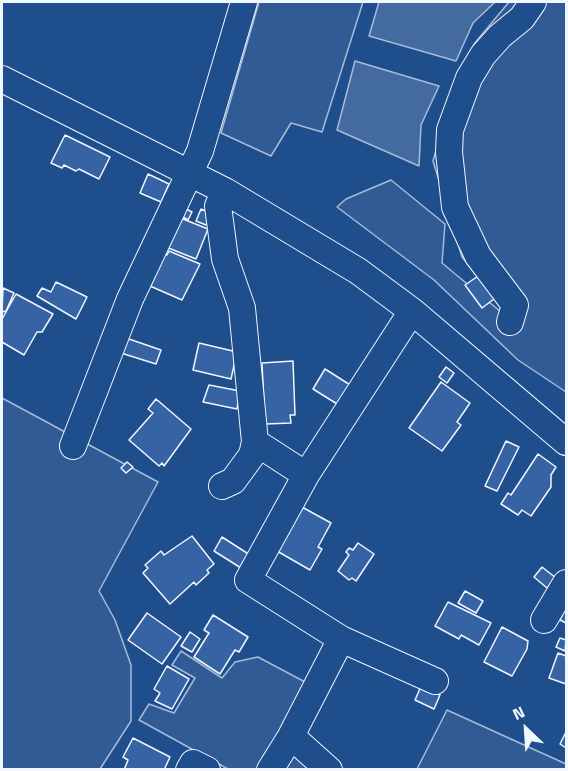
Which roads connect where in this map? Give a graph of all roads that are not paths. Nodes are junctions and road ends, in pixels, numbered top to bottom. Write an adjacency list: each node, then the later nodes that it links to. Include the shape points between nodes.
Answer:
1 (244, 2): 4 (street, via 200,151)
2 (533, 2): 7 (street, via 483,55 469,78 450,130 455,207 478,256 514,305)
3 (2, 79): 4 (street)
4 (188, 173): 5 (street); 10 (street, via 130,299)
5 (225, 191): 6 (street, via 358,271); 8 (street, via 218,206 225,259 242,308)
6 (412, 311): 9 (street); 11 (street)
7 (510, 322)
8 (255, 442): 11 (street); 12 (street, via 252,454 233,481)
9 (567, 442)
10 (73, 446)
11 (306, 475): 15 (street, via 248,580)
12 (222, 486)
13 (567, 583): 14 (street)
14 (544, 620)
15 (341, 639): 16 (street); 17 (street)
16 (435, 681)
17 (291, 736): 20 (street); 21 (street)
18 (189, 770): 19 (street, via 193,763)
19 (207, 770)
20 (270, 770)
21 (329, 770)

